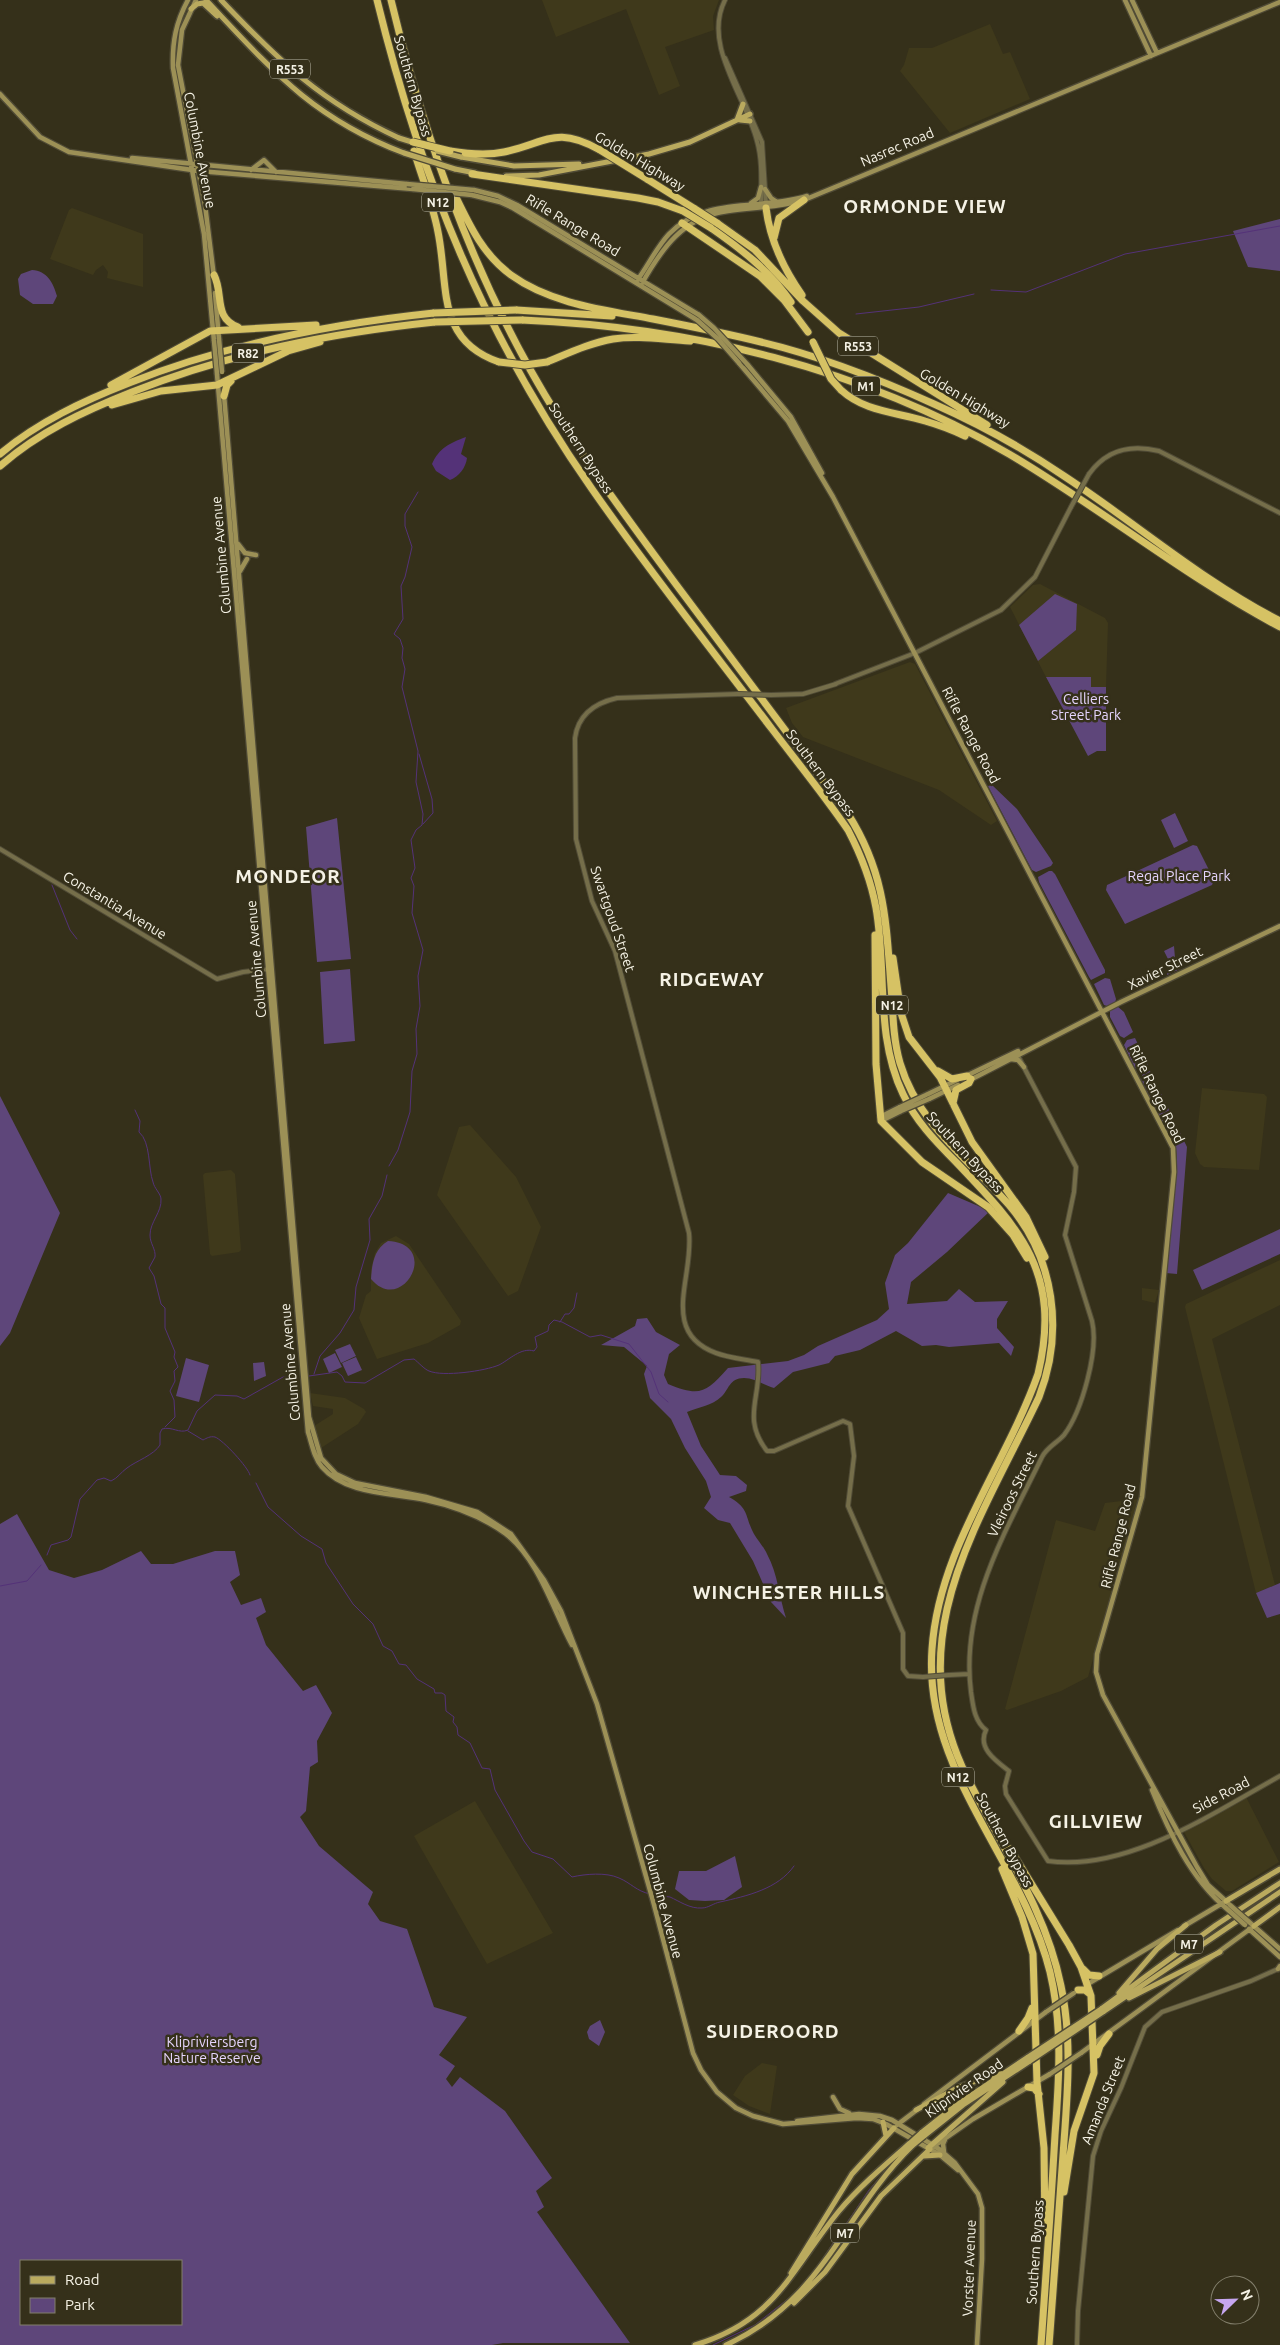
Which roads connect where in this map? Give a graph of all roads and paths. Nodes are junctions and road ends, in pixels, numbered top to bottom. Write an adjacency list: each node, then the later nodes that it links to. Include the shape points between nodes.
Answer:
1 (188, 0): 25 (main road, Columbine Avenue, via 176,24 172,53)
2 (196, 0): 11 (main road, Columbine Avenue)
3 (206, 0): 12 (main road, Golden Highway / R553)
4 (221, 0): 22 (main road, Golden Highway / R553, bridge, via 301,79 369,124)
5 (377, 0): 16 (highway, Southern Bypass / N12)
6 (391, 0): 30 (highway, Southern Bypass / N12, via 415,93)
7 (725, 0): 15 (street, via 718,27)
8 (1126, 0): 14 (main road)
9 (1132, 0): 13 (main road)
10 (1280, 2): 13 (main road, Nasrec Road)
11 (191, 9): 12 (main road, via 203,3); 25 (main road, Columbine Avenue, via 182,30 178,64)
12 (242, 39): 31 (main road, Golden Highway / R553, bridge, via 317,108 384,145)
13 (1156, 52): 14 (main road, Nasrec Road)
14 (1150, 55): 36 (main road, Nasrec Road); 37 (main road, Nasrec Road, via 815,193)
15 (725, 58): 18 (street); 19 (street)
16 (396, 76): 56 (highway, bridge, via 401,106 438,230 450,317 458,332 473,348 499,362 525,365 547,362 585,346 620,338); 80 (highway, Southern Bypass / N12, via 427,173 454,242 536,403 605,508 839,818)
17 (0, 94): 23 (main road, via 34,132 53,146 79,154)
18 (743, 104): 19 (street); 20 (main road)
19 (749, 114): 20 (main road); 21 (street); 34 (street, via 763,152)
20 (737, 120): 21 (main road); 24 (main road, via 683,144)
21 (750, 121): 34 (street, via 759,152)
22 (412, 142): 24 (main road, bridge, via 460,157 523,166); 41 (highway, Golden Highway / R553, bridge, via 494,154 559,137 581,140 695,209)
23 (118, 158): 25 (main road, Rifle Range Road); 26 (main road, Rifle Range Road)
24 (607, 161): 31 (main road, via 522,176)
25 (194, 165): 26 (main road, Columbine Avenue); 27 (main road, Rifle Range Road); 28 (main road, Columbine Avenue)
26 (192, 170): 28 (main road, Rifle Range Road); 53 (main road, Columbine Avenue)
27 (251, 170): 29 (main road, Rifle Range Road); 29 (main road, via 264,160)
28 (198, 171): 32 (main road, Rifle Range Road); 44 (main road, Columbine Avenue)
29 (277, 172): 32 (main road, Rifle Range Road)
30 (441, 172): 51 (highway, via 481,244 512,275 534,288 574,303); 81 (highway, Southern Bypass / N12, via 484,279 546,398 621,511 852,822 873,864 882,892)
31 (472, 174): 41 (highway, Golden Highway / R553, bridge, via 658,202)
32 (369, 183): 33 (main road, Rifle Range Road)
33 (384, 184): 35 (main road, Rifle Range Road, bridge); 35 (main road, Rifle Range Road, bridge)
34 (763, 188): 37 (main road); 38 (main road, via 757,199); 39 (street)
35 (473, 193): 45 (main road, Rifle Range Road, via 498,196 517,205); 46 (main road, Rifle Range Road, via 512,208)
36 (804, 200): 39 (main road, Nasrec Road); 42 (highway, via 779,218)
37 (778, 203): 39 (main road, Nasrec Road)
38 (744, 205): 39 (main road, Nasrec Road); 40 (main road, Nasrec Road, via 716,208)
39 (764, 206): 40 (main road, Nasrec Road, via 716,213); 42 (highway)
40 (684, 225): 43 (main road, Nasrec Road); 55 (highway, via 760,276 784,300)
41 (714, 225): 49 (highway, Golden Highway / R553, via 755,250); 55 (highway, Golden Highway / R553, via 770,276 786,295)
42 (774, 243): 49 (highway, via 789,277)
43 (646, 271): 45 (main road); 46 (main road, Nasrec Road); 47 (main road)
44 (214, 274): 52 (highway, via 223,317 228,323); 53 (main road, Columbine Avenue)
45 (632, 274): 46 (main road, Rifle Range Road)
46 (640, 281): 47 (main road, Rifle Range Road); 48 (main road, Rifle Range Road)
47 (649, 284): 48 (main road, Rifle Range Road)
48 (698, 318): 63 (main road, Rifle Range Road, bridge, via 782,413); 69 (main road, Rifle Range Road, bridge, via 714,328 791,417)
49 (823, 320): 65 (highway, Golden Highway / R553, via 857,346)
50 (351, 322): 51 (highway, R82, bridge, via 434,313 516,310); 52 (highway); 61 (highway, R82, via 208,355)
51 (670, 323): 65 (highway, M1, via 763,342 836,364 933,403)
52 (241, 328): 53 (highway)
53 (216, 330): 57 (main road, Columbine Avenue, bridge); 57 (main road, Columbine Avenue, bridge, via 214,341); 61 (highway)
54 (356, 331): 56 (highway, R82, bridge, via 435,322 522,320 581,322 651,330); 58 (highway, via 288,351); 62 (highway, R82, via 277,346 196,369)
55 (808, 332): 67 (highway, Golden Highway / R553, bridge, via 831,379 863,405 924,420)
56 (713, 342): 67 (highway, M1, via 779,358 870,388 956,426)
57 (219, 373): 59 (main road, Columbine Avenue)
58 (234, 379): 59 (highway); 60 (highway)
59 (220, 384): 60 (main road, Columbine Avenue); 62 (highway, via 152,393); 78 (main road, Columbine Avenue)
60 (224, 396): 71 (main road, Columbine Avenue)
61 (80, 403): 66 (highway, R82, via 48,420)
62 (71, 418): 68 (highway, R82)
63 (795, 433): 64 (main road); 69 (main road, Rifle Range Road)
64 (790, 440)
65 (1018, 446): 75 (highway, M1, via 1095,497 1185,564)
66 (0, 454)
67 (1010, 455): 76 (highway, M1, via 1088,504 1179,568)
68 (0, 466)
69 (834, 497): 77 (main road, Rifle Range Road)
70 (1280, 513): 77 (street, Swartgoud Street, bridge, via 1159,450 1139,447 1118,451 1103,459 1089,474 1030,583 1001,610)
71 (236, 540): 72 (main road, via 245,553); 74 (main road, Columbine Avenue)
72 (256, 555)
73 (247, 559): 74 (main road)
74 (239, 578): 78 (main road, Columbine Avenue)
75 (1280, 621)
76 (1280, 627)
77 (916, 654): 84 (main road, Rifle Range Road); 95 (street, Swartgoud Street, bridge, via 803,694 624,697 603,702 590,709 579,723 575,738 575,828 592,901 615,951 688,1233 689,1252 682,1308 684,1323 693,1339 710,1351 758,1362 752,1418 767,1451 774,1451 843,1421 848,1422 854,1451 848,1506 903,1633 903,1669 908,1676)
78 (250, 729): 83 (main road, Columbine Avenue)
79 (0, 849): 83 (street, Constantia Avenue, via 219,979)
80 (859, 852): 92 (highway, via 874,926); 93 (highway, Southern Bypass / N12, via 876,909 886,1040 902,1093 925,1129 1014,1224 1030,1253)
81 (886, 923): 86 (highway, via 902,1019); 94 (highway, Southern Bypass / N12, via 896,1041 908,1085 934,1127 1006,1202 1025,1227 1043,1265)
82 (1280, 926): 84 (main road, Xavier Street)
83 (270, 969): 140 (main road, Columbine Avenue, via 307,1429 321,1466 347,1484 468,1512 503,1532 529,1563 555,1601 597,1704 697,2063 712,2086 732,2105 753,2116)
84 (1103, 1011): 85 (main road, Xavier Street); 101 (main road, Rifle Range Road, via 1170,1142 1174,1156 1142,1497 1096,1663 1097,1677 1103,1695)
85 (1017, 1053): 87 (main road, Xavier Street); 88 (street, Vleiroos Street); 89 (main road, Xavier Street)
86 (923, 1057): 89 (highway, via 947,1078); 90 (highway)
87 (1007, 1060): 88 (main road, via 1016,1059); 89 (main road, Xavier Street)
88 (1024, 1067): 95 (street, Vleiroos Street, via 1076,1167 1066,1235 1093,1324 1092,1346 1087,1379 1078,1407 1063,1436 1042,1457 984,1582 972,1630)
89 (969, 1077): 90 (main road, Xavier Street); 91 (highway, via 969,1083 956,1090)
90 (946, 1088): 91 (highway); 92 (main road, Xavier Street, bridge)
91 (953, 1104): 94 (highway, via 976,1148 1036,1235 1052,1283)
92 (880, 1119): 93 (highway, via 916,1157 993,1212 1018,1241)
93 (1041, 1285): 99 (highway, Southern Bypass / N12, via 1045,1333 1038,1374 952,1559 940,1593 933,1630 932,1685 939,1725 949,1759)
94 (1052, 1304): 100 (highway, Southern Bypass / N12, via 1052,1347 1042,1388 958,1567 941,1637 940,1676 947,1722 963,1768)
95 (970, 1674): 96 (street, Vleiroos Street, via 974,1711)
96 (981, 1726): 97 (street, Vleiroos Street); 97 (street, via 986,1730)
97 (983, 1736): 103 (street, Vleiroos Street, via 989,1753 1009,1771 1006,1794)
98 (1280, 1776): 101 (street, Side Road)
99 (979, 1817): 124 (highway, via 1028,1934); 151 (highway, Southern Bypass / N12, via 1036,1928 1057,2009 1060,2078)
100 (992, 1824): 118 (highway, via 1051,1914); 150 (highway, Southern Bypass / N12, via 1043,1924 1058,1970 1065,2008 1068,2066)
101 (1175, 1832): 102 (main road, Rifle Range Road); 103 (street, Side Road, via 1133,1851 1076,1863)
102 (1184, 1847): 107 (main road, Rifle Range Road, via 1198,1880); 108 (main road, Rifle Range Road)
103 (1048, 1861)
104 (1280, 1869): 108 (main road)
105 (1280, 1882): 125 (main road, Kliprivier Road / M7, via 1209,1930)
106 (1280, 1892): 125 (main road, Kliprivier Road / M7)
107 (1214, 1897): 108 (main road, Rifle Range Road); 110 (main road, via 1213,1905)
108 (1226, 1905): 110 (main road); 113 (main road, bridge)
109 (1280, 1907): 111 (main road)
110 (1206, 1914): 112 (main road)
111 (1264, 1919): 113 (main road); 114 (main road, via 1260,1929)
112 (1186, 1925): 120 (main road); 125 (main road, via 1152,1954)
113 (1252, 1928): 114 (main road); 116 (main road); 117 (main road)
114 (1263, 1934): 115 (main road)
115 (1280, 1950)
116 (1220, 1952): 125 (main road); 128 (main road)
117 (1280, 1956)
118 (1081, 1967): 120 (highway, via 1089,1975); 121 (highway)
119 (1279, 1968): 159 (street, Amanda Street, via 1162,2012 1144,2027 1095,2147)
120 (1099, 1976): 121 (main road)
121 (1087, 1984): 122 (main road); 123 (highway)
122 (1076, 1992): 123 (highway, via 1086,1990); 126 (main road, bridge)
123 (1091, 1996): 129 (highway)
124 (1035, 1998): 126 (highway); 127 (highway, via 1030,2016)
125 (1111, 2004): 131 (main road, Kliprivier Road / M7, bridge)
126 (1034, 2020): 127 (main road); 132 (highway)
127 (1019, 2031): 138 (main road)
128 (1109, 2034): 129 (main road); 130 (highway)
129 (1094, 2044): 130 (highway); 133 (main road, bridge)
130 (1095, 2061): 150 (highway, via 1093,2078 1072,2138 1062,2221)
131 (1018, 2066): 138 (main road, via 959,2087); 143 (main road, Kliprivier Road / M7, via 955,2106); 147 (main road)
132 (1036, 2070): 133 (highway); 134 (highway)
133 (1049, 2074): 134 (main road)
134 (1037, 2082): 135 (main road); 136 (highway)
135 (1028, 2087): 136 (highway); 145 (main road)
136 (1039, 2094): 151 (highway, via 1045,2167)
137 (833, 2097): 139 (main road, via 842,2111)
138 (916, 2110): 142 (main road)
139 (853, 2114): 140 (main road, Columbine Avenue); 142 (main road, Columbine Avenue, via 880,2116)
140 (776, 2122): 141 (main road, Columbine Avenue, via 791,2124 864,2118)
141 (882, 2122): 142 (main road, Columbine Avenue); 144 (main road)
142 (896, 2126): 143 (main road, Columbine Avenue); 144 (main road); 146 (main road, Columbine Avenue)
143 (921, 2135): 146 (main road, Kliprivier Road / M7, bridge); 147 (main road, Vorster Avenue)
144 (886, 2136): 152 (main road, via 852,2174)
145 (947, 2136): 147 (main road); 148 (main road)
146 (912, 2142): 147 (main road, Vorster Avenue); 152 (main road, Kliprivier Road / M7, via 845,2205); 153 (main road, Kliprivier Road / M7, via 879,2182 816,2275)
147 (931, 2147): 148 (main road, Vorster Avenue); 149 (main road)
148 (942, 2154): 149 (main road); 156 (main road, Vorster Avenue, via 978,2194 982,2208 983,2254)
149 (921, 2156): 153 (main road, via 881,2196 813,2285 794,2304)
150 (1057, 2236): 158 (highway, Southern Bypass / N12)
151 (1046, 2274): 157 (highway, Southern Bypass / N12)
152 (782, 2289): 154 (main road, Kliprivier Road / M7, via 763,2310 741,2326)
153 (773, 2317): 155 (main road, Kliprivier Road / M7)
154 (695, 2345)
155 (726, 2345)
156 (977, 2345)
157 (1041, 2345)
158 (1050, 2345)
159 (1076, 2345)

